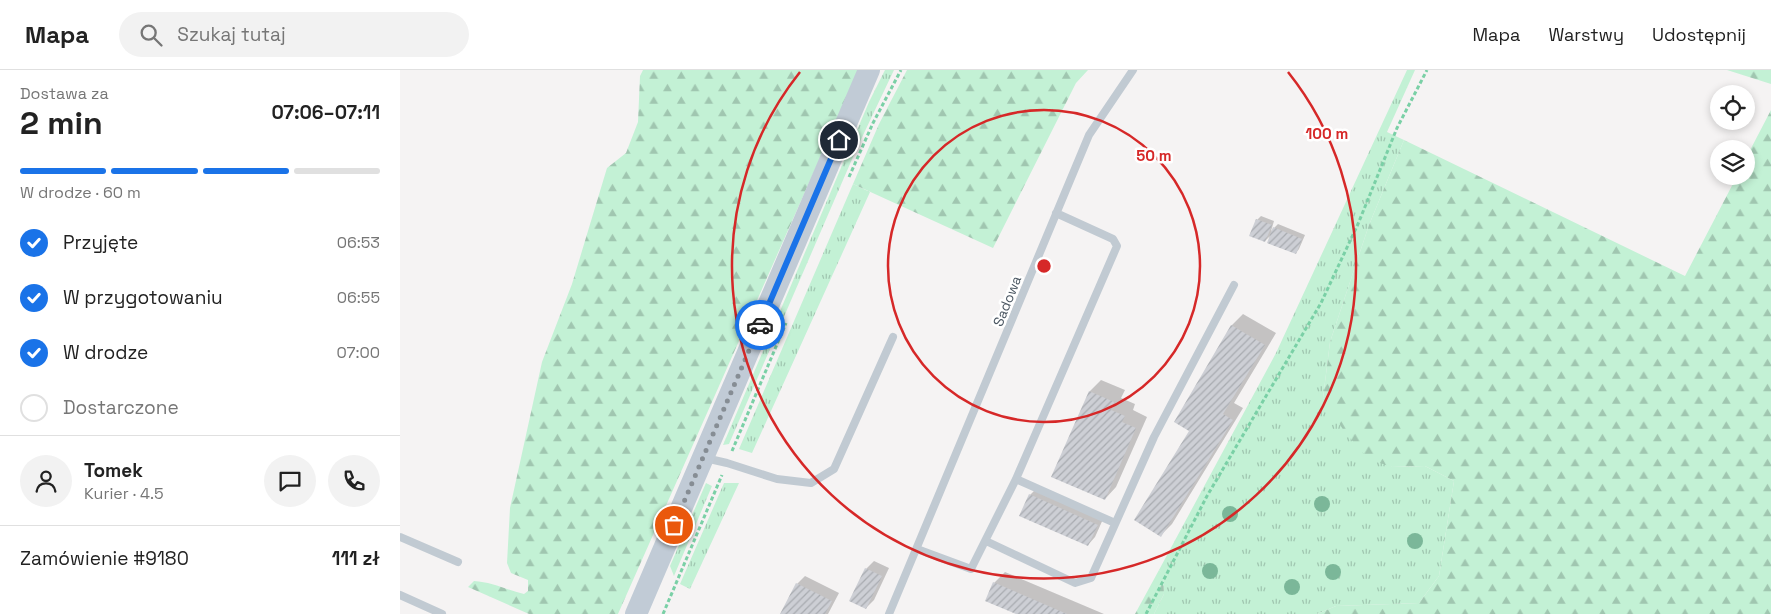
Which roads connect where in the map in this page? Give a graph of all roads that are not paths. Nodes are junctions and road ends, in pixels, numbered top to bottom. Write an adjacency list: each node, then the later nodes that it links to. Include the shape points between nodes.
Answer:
1 (870, 70): 6 (main road)
2 (1133, 70): 3 (lane, Sadowa, via 1089,135)
3 (1056, 213): 7 (lane, via 1113,239 1117,246); 11 (lane, Sadowa)
4 (1234, 285): 8 (lane, via 1154,437)
5 (893, 337): 6 (lane, via 834,470 811,483 777,479 727,462)
6 (703, 458): 15 (main road)
7 (1016, 479): 8 (lane); 10 (lane)
8 (1116, 523): 10 (lane, via 1091,578 1074,583)
9 (400, 537): 12 (lane)
10 (986, 541): 11 (lane, via 971,569)
11 (917, 549): 16 (lane, Sadowa)
12 (458, 562)
13 (400, 595): 14 (lane)
14 (442, 614)
15 (636, 614)
16 (889, 614)

